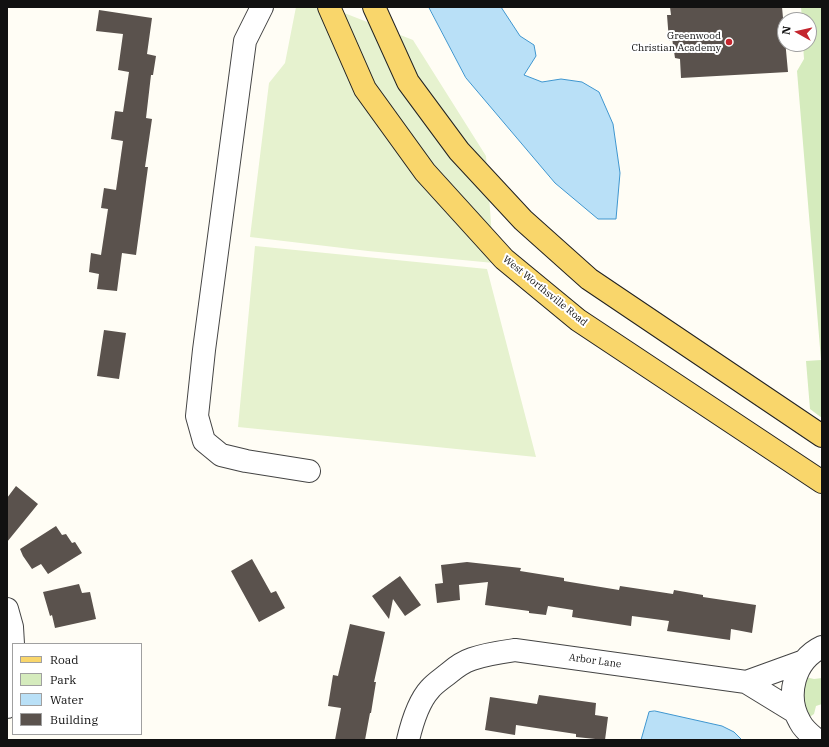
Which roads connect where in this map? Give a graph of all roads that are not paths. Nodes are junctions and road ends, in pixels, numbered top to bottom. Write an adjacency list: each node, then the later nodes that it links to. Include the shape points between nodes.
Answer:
1 (262, 7): 5 (street, via 245,41 197,416 204,441 221,455)
2 (330, 7): 6 (main road, West Worthsville Road, via 365,89 425,172 504,259 578,320)
3 (374, 7): 4 (main road, via 408,82 459,151 523,220 589,279)
4 (822, 436)
5 (309, 471)
6 (822, 482)
7 (7, 609): 8 (street)
8 (14, 643)
9 (822, 647): 10 (street)
10 (804, 660): 12 (street, Arbor Lane); 14 (street, via 795,676 792,694)
11 (12, 666): 13 (street)
12 (746, 682): 14 (street, Arbor Lane); 15 (street, Arbor Lane, via 515,650 500,652 472,659 458,666 429,690 413,719)
13 (7, 707)
14 (795, 712): 16 (street, via 800,724)
15 (408, 740)
16 (817, 740)

